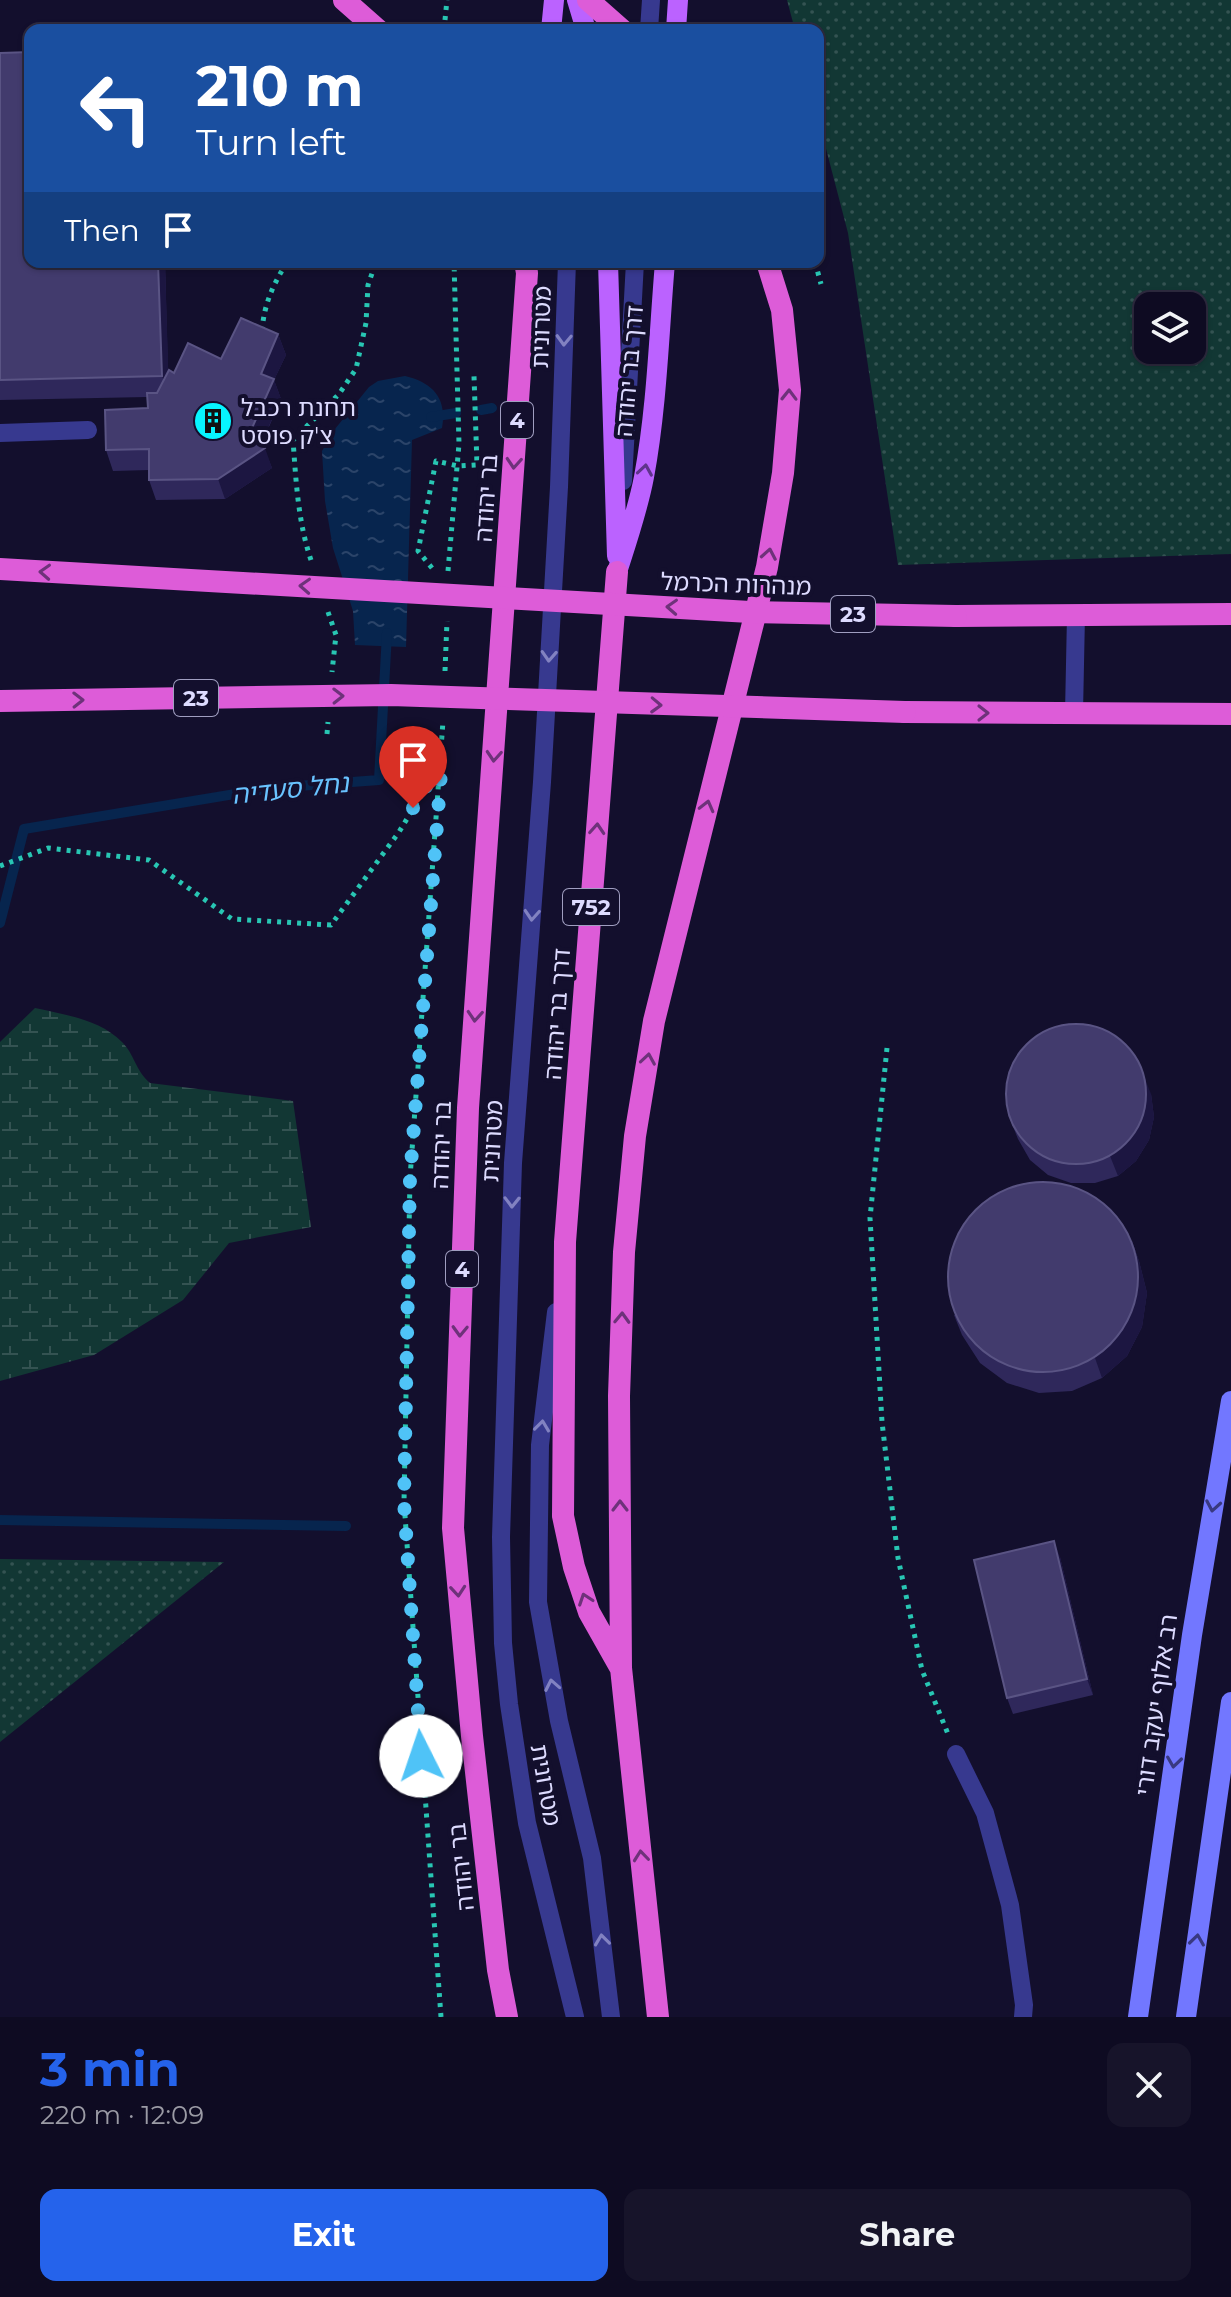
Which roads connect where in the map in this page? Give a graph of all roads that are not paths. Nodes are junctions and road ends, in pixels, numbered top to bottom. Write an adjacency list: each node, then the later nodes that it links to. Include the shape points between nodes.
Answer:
1 (344, 0): 7 (highway)
2 (554, 0): 8 (main road)
3 (577, 0): 9 (lane); 10 (main road)
4 (588, 0): 11 (highway)
5 (651, 0): 12 (lane)
6 (678, 0): 13 (main road)
7 (371, 24)
8 (552, 24)
9 (576, 24)
10 (584, 24)
11 (615, 24)
12 (649, 24)
13 (676, 24)
14 (526, 268): 34 (highway, בר יהודה / 4, one-way to 34, via 468,1108 453,1528)
15 (567, 268): 35 (lane, מטרונית, one-way to 35, via 543,767 513,1163 501,1537 503,1643 527,1823)
16 (608, 268): 23 (main road)
17 (635, 268): 23 (lane)
18 (665, 268): 23 (main road, דרך בר יהודה / 752, one-way to 18, via 644,476)
19 (769, 268): 31 (highway, one-way to 19, via 619,1396 635,1136 654,1021 767,567 783,473 790,390 782,310)
20 (88, 430): 21 (lane)
21 (0, 433)
22 (0, 569): 25 (highway, מנהרות הכרמל / 23, one-way to 22, bridge, via 750,612)
23 (617, 572): 29 (highway, דרך בר יהודה / 752, one-way to 23)
24 (1231, 614): 25 (highway, מנהרות הכרמל / 23)
25 (1076, 615): 27 (lane)
26 (0, 701): 27 (highway, 23, one-way to 27, bridge, via 391,695)
27 (1074, 713): 28 (highway, 23)
28 (1231, 714)
29 (565, 1242): 31 (highway, דרך בר יהודה, one-way to 29, via 589,1612 563,1516); 36 (lane, מטרונית, one-way to 29, via 592,1858 559,1721 538,1602 540,1445)
30 (1231, 1401): 39 (main road, רב אלוף יעקב דורי, one-way to 39)
31 (621, 1668): 37 (highway, one-way to 31)
32 (1231, 1702): 40 (main road, one-way to 32)
33 (956, 1754): 38 (lane, via 985,1813 1010,1905)
34 (505, 2017)
35 (575, 2017)
36 (611, 2017)
37 (658, 2017)
38 (1023, 2017)
39 (1138, 2017)
40 (1186, 2017)

